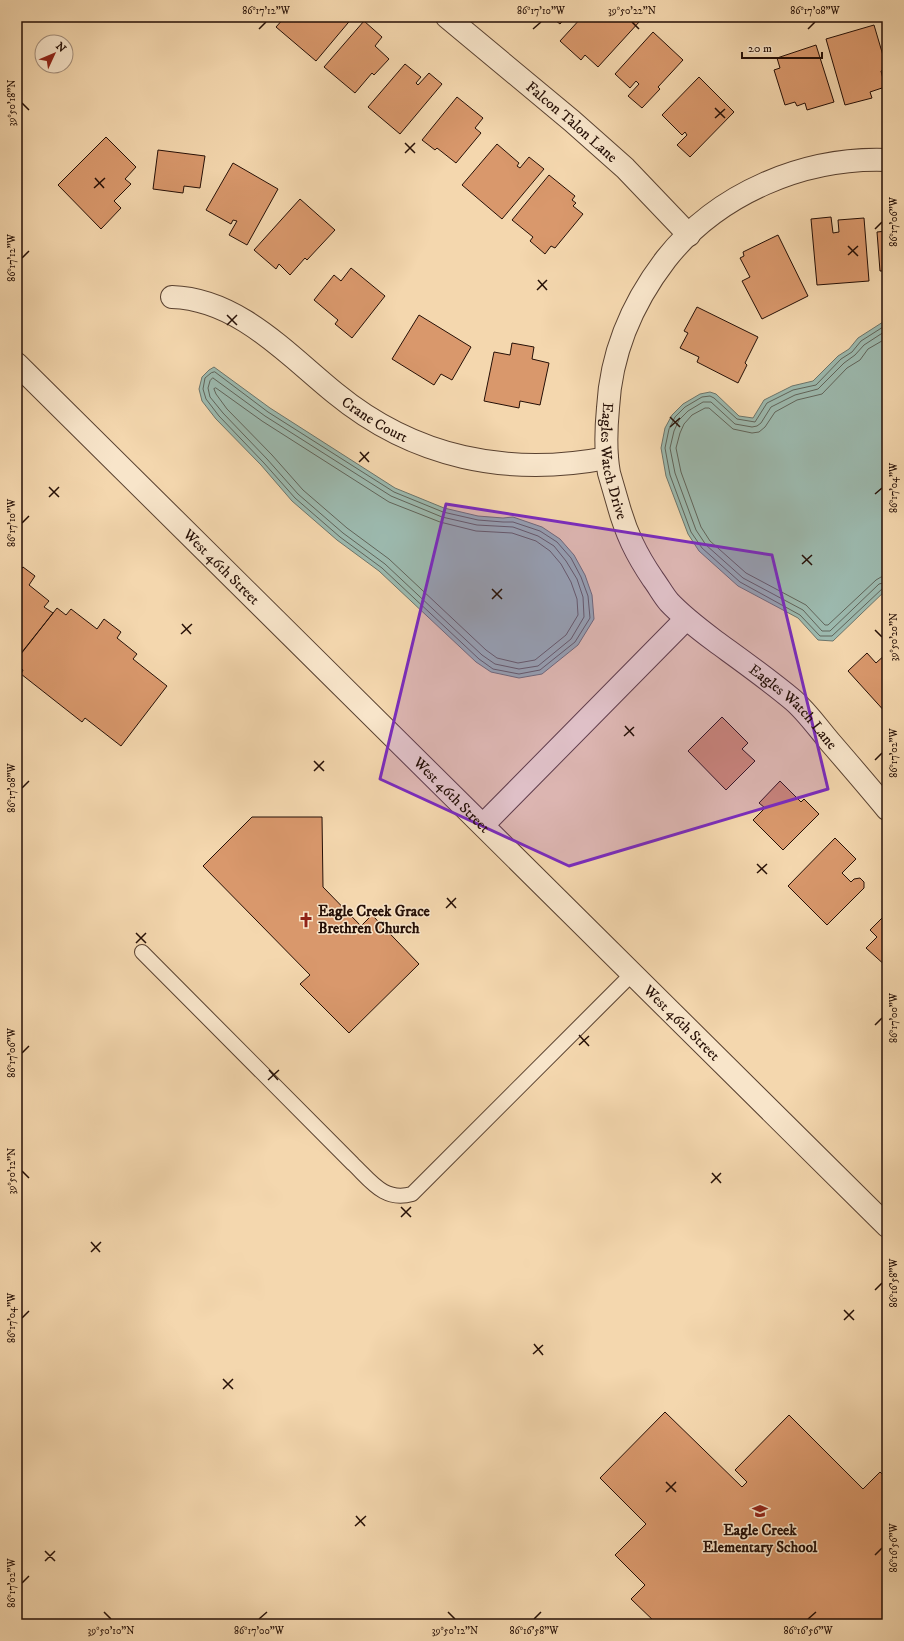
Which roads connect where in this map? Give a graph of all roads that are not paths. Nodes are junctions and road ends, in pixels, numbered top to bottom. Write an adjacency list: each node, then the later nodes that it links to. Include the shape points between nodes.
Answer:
1 (447, 17): 3 (street, Falcon Talon Lane, via 625,168)
2 (887, 160): 3 (street, Eagles Watch Drive, via 835,162 774,179 734,200)
3 (688, 235): 6 (street, Eagles Watch Drive, via 672,252 643,292 622,337 609,391 606,422)
4 (172, 297): 6 (street, Crane Court, via 214,306 252,325 366,416 410,440 470,459 520,465 545,466)
5 (17, 364): 9 (street, West 46th Street)
6 (608, 458): 7 (street, Eagles Watch Drive, via 614,490 632,546 668,600)
7 (686, 619): 8 (street, Eagles Watch Lane, via 796,702); 9 (street)
8 (884, 800)
9 (483, 825): 11 (street, West 46th Street)
10 (142, 952): 11 (lane, via 362,1173 391,1196 402,1197 412,1194)
11 (632, 973): 12 (street, West 46th Street)
12 (887, 1226)

